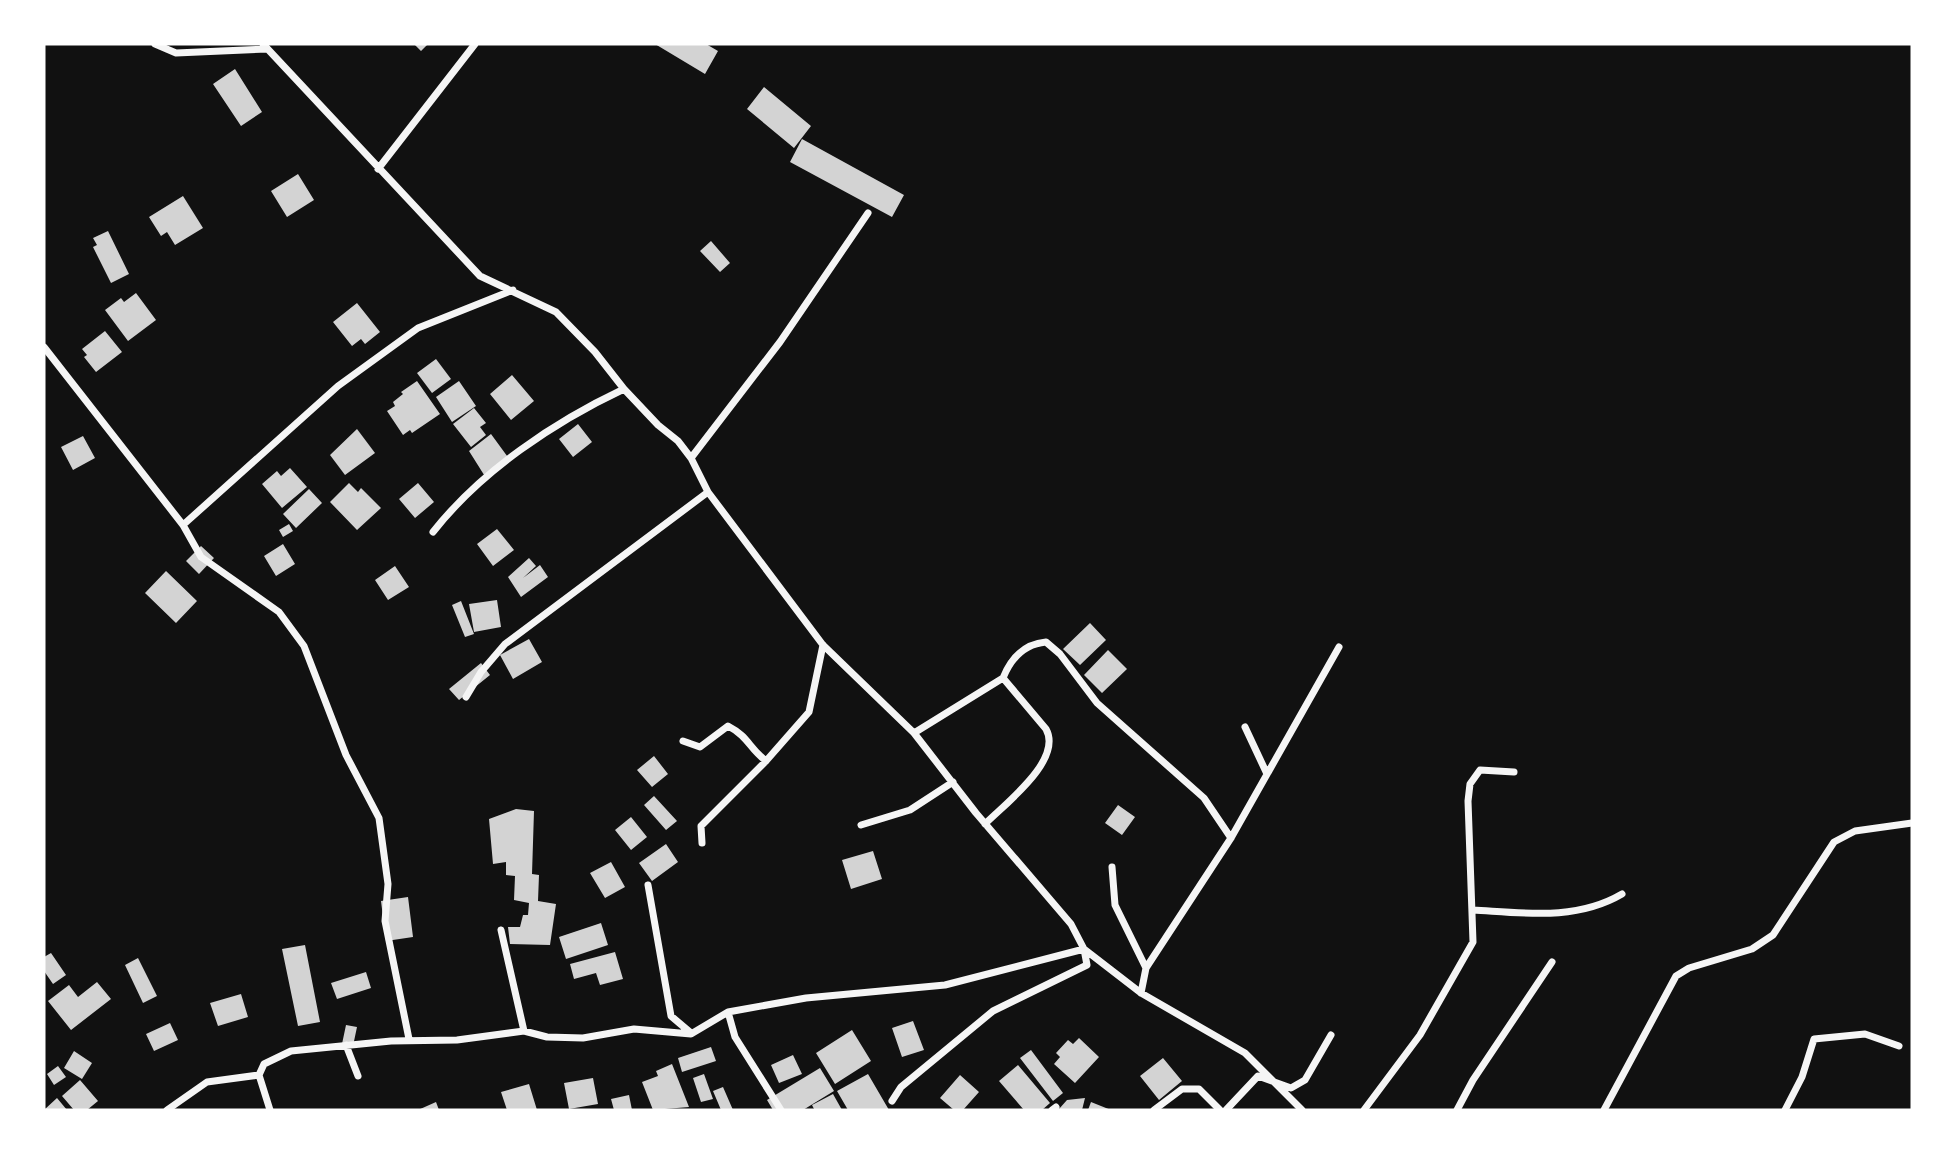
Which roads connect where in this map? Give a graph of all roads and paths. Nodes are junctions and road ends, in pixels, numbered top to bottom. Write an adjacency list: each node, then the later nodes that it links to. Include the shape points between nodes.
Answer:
1 (155, 44): 3 (street, via 176,53)
2 (475, 44): 4 (street)
3 (265, 46): 4 (street)
4 (378, 169): 6 (street, via 480,276)
5 (869, 213): 9 (street, via 780,342)
6 (513, 290): 8 (street, via 556,312 596,352); 11 (street, via 418,328 338,386)
7 (44, 347): 11 (street)
8 (624, 389): 9 (street); 12 (street, via 587,406 486,478)
9 (691, 458): 10 (street)
10 (708, 492): 13 (street); 16 (street, via 505,644)
11 (183, 525): 42 (street, via 201,557 279,612 304,646 346,755 379,818 388,884 385,921)
12 (433, 532)
13 (823, 645): 18 (street); 20 (street, via 809,712)
14 (1339, 647): 22 (street)
15 (1003, 678): 18 (street); 25 (street, via 1046,729 1051,748 1041,766); 27 (street, via 1021,651 1046,642 1097,703 1204,798)
16 (466, 697)
17 (1244, 727): 22 (street)
18 (914, 733): 23 (street)
19 (683, 741): 20 (street, via 699,747 728,726 744,734 752,750)
20 (766, 761): 28 (street, via 701,826)
21 (1514, 772): 32 (street, via 1480,770 1470,784)
22 (1267, 774): 27 (street)
23 (953, 782): 25 (street); 26 (street, via 910,810)
24 (1912, 823): 58 (street, via 1855,831 1834,842 1773,935 1752,949 1676,976)
25 (985, 824): 34 (street, via 1071,924)
26 (862, 825)
27 (1231, 838): 36 (street)
28 (702, 843)
29 (1112, 867): 36 (street, via 1115,905)
30 (648, 885): 40 (street, via 671,1016)
31 (1622, 894): 32 (street, via 1607,903 1556,915)
32 (1473, 910): 56 (street, via 1473,942 1420,1035)
33 (501, 930): 39 (street)
34 (1084, 949): 37 (street); 38 (street, via 945,985 806,998); 48 (street, via 1087,965 993,1011 901,1087)
35 (1552, 962): 57 (street)
36 (1146, 968): 37 (street)
37 (1141, 993): 47 (street, via 1245,1053)
38 (728, 1012): 40 (street); 51 (street, via 735,1037)
39 (524, 1031): 40 (street, via 583,1038 634,1029); 42 (street, via 457,1040)
40 (691, 1034)
41 (1331, 1035): 47 (street, via 1305,1080 1291,1088)
42 (409, 1039): 43 (street)
43 (346, 1045): 45 (street, via 291,1051 264,1064); 46 (street)
44 (1899, 1046): 59 (street, via 1865,1034 1814,1039)
45 (259, 1075): 49 (street, via 207,1083); 50 (street)
46 (358, 1076)
47 (1274, 1084): 54 (street, via 1258,1076); 55 (street)
48 (892, 1101)
49 (167, 1110)
50 (270, 1110)
51 (781, 1110)
52 (1154, 1110): 53 (street, via 1182,1089 1199,1089)
53 (1220, 1110)
54 (1226, 1110)
55 (1303, 1110)
56 (1364, 1110)
57 (1457, 1110)
58 (1604, 1110)
59 (1785, 1110)

